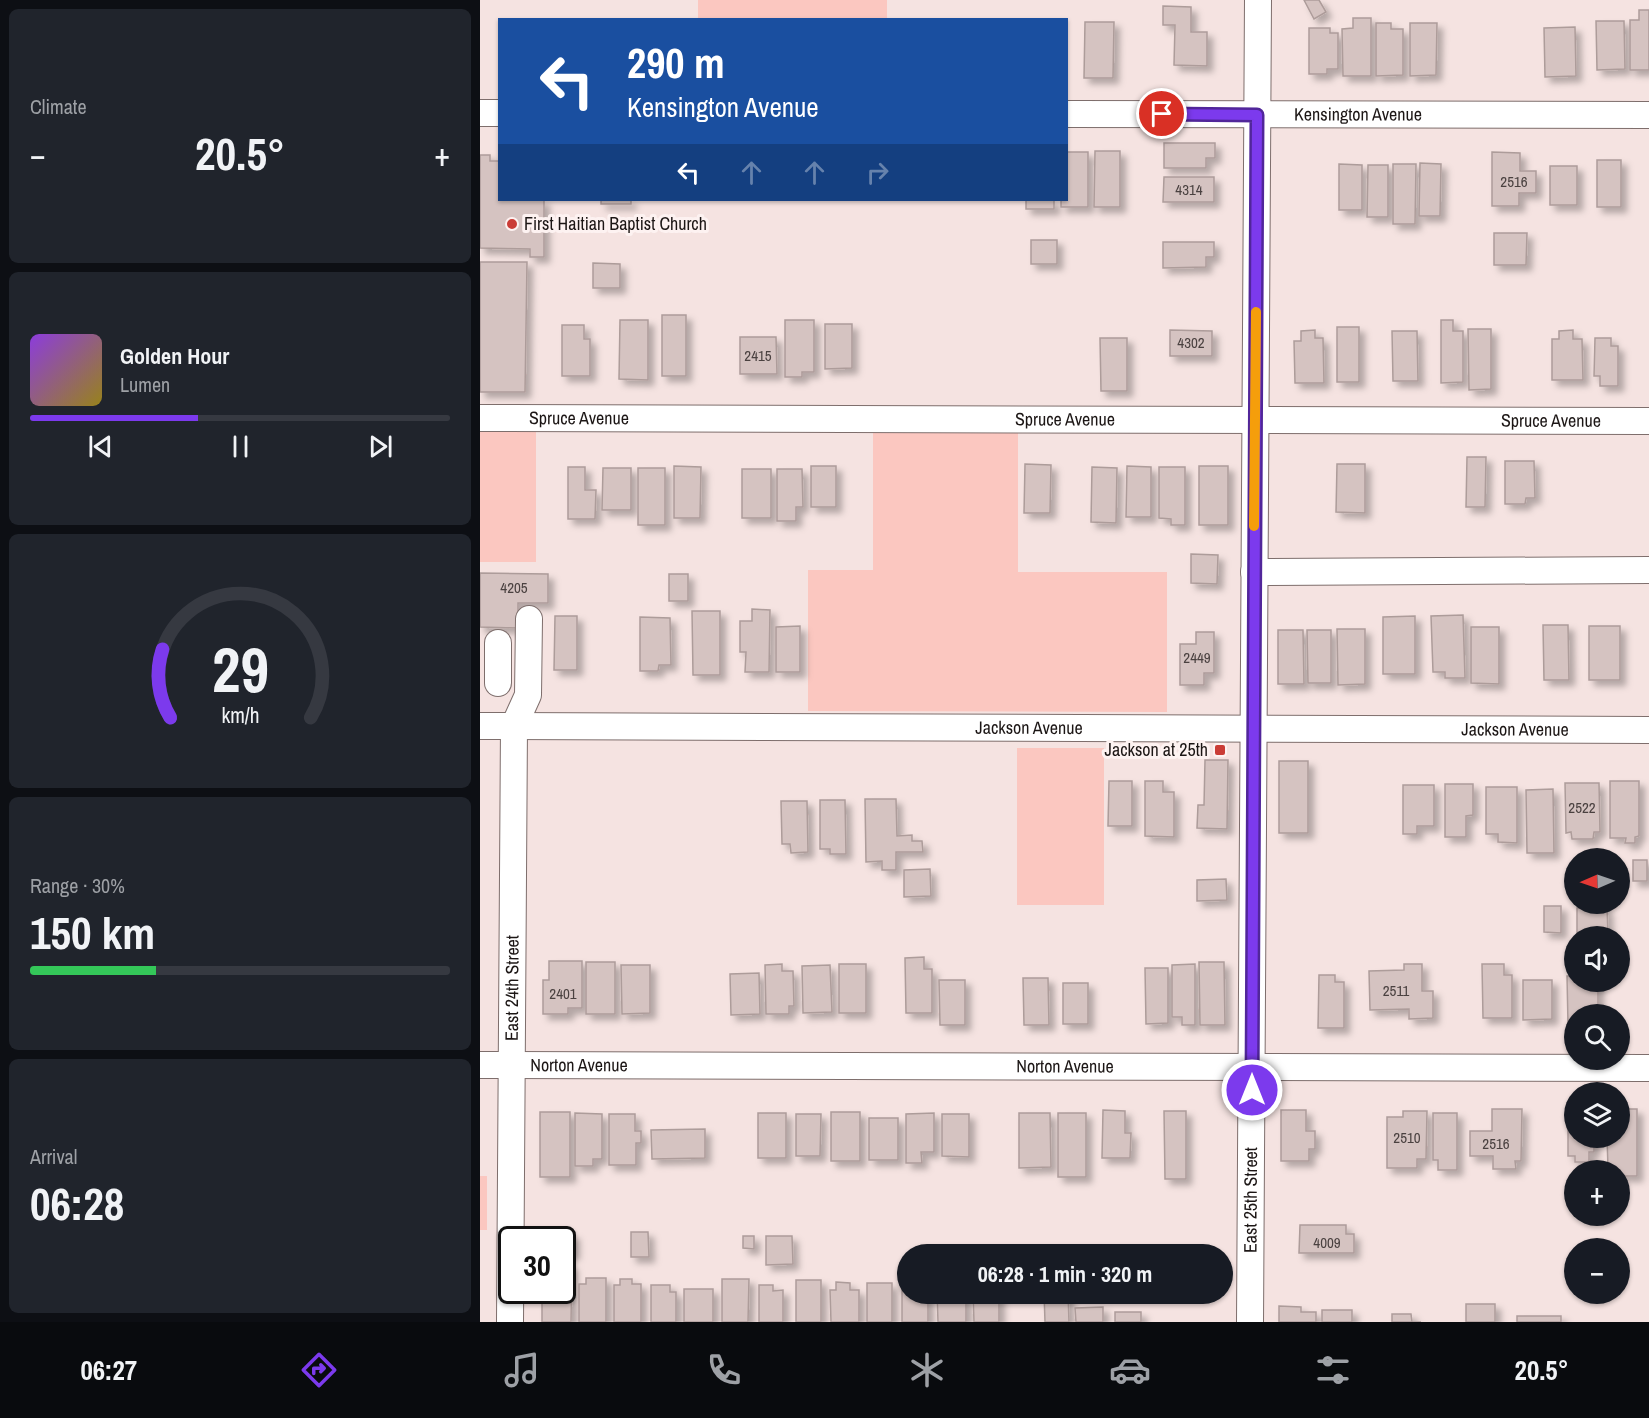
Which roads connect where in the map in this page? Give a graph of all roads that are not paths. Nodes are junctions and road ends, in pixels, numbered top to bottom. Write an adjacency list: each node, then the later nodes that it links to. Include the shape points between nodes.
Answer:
1 (1258, 0): 5 (street, East 25th Street)
2 (480, 113): 3 (street)
3 (498, 113)
4 (1068, 114): 5 (street, Kensington Avenue)
5 (1257, 115): 6 (street, Kensington Avenue); 8 (street, East 25th Street)
6 (1649, 115)
7 (480, 418): 8 (street, Spruce Avenue)
8 (1255, 419): 9 (street, Spruce Avenue); 11 (street, East 25th Street)
9 (1649, 421)
10 (1649, 570): 11 (street)
11 (1254, 572): 17 (street, East 25th Street)
12 (529, 619): 13 (street)
13 (529, 661): 14 (street); 16 (street, via 528,695)
14 (498, 663)
15 (480, 726): 16 (street, Jackson Avenue)
16 (514, 726): 17 (street, Jackson Avenue); 20 (street, East 24th Street)
17 (1253, 729): 18 (street, Jackson Avenue); 21 (street, East 25th Street)
18 (1649, 729)
19 (480, 1065): 20 (street, Norton Avenue)
20 (513, 1066): 21 (street, Norton Avenue); 23 (street, East 24th Street)
21 (1252, 1068): 22 (street, Norton Avenue); 24 (street, East 25th Street)
22 (1649, 1068)
23 (510, 1322)
24 (1250, 1322)

